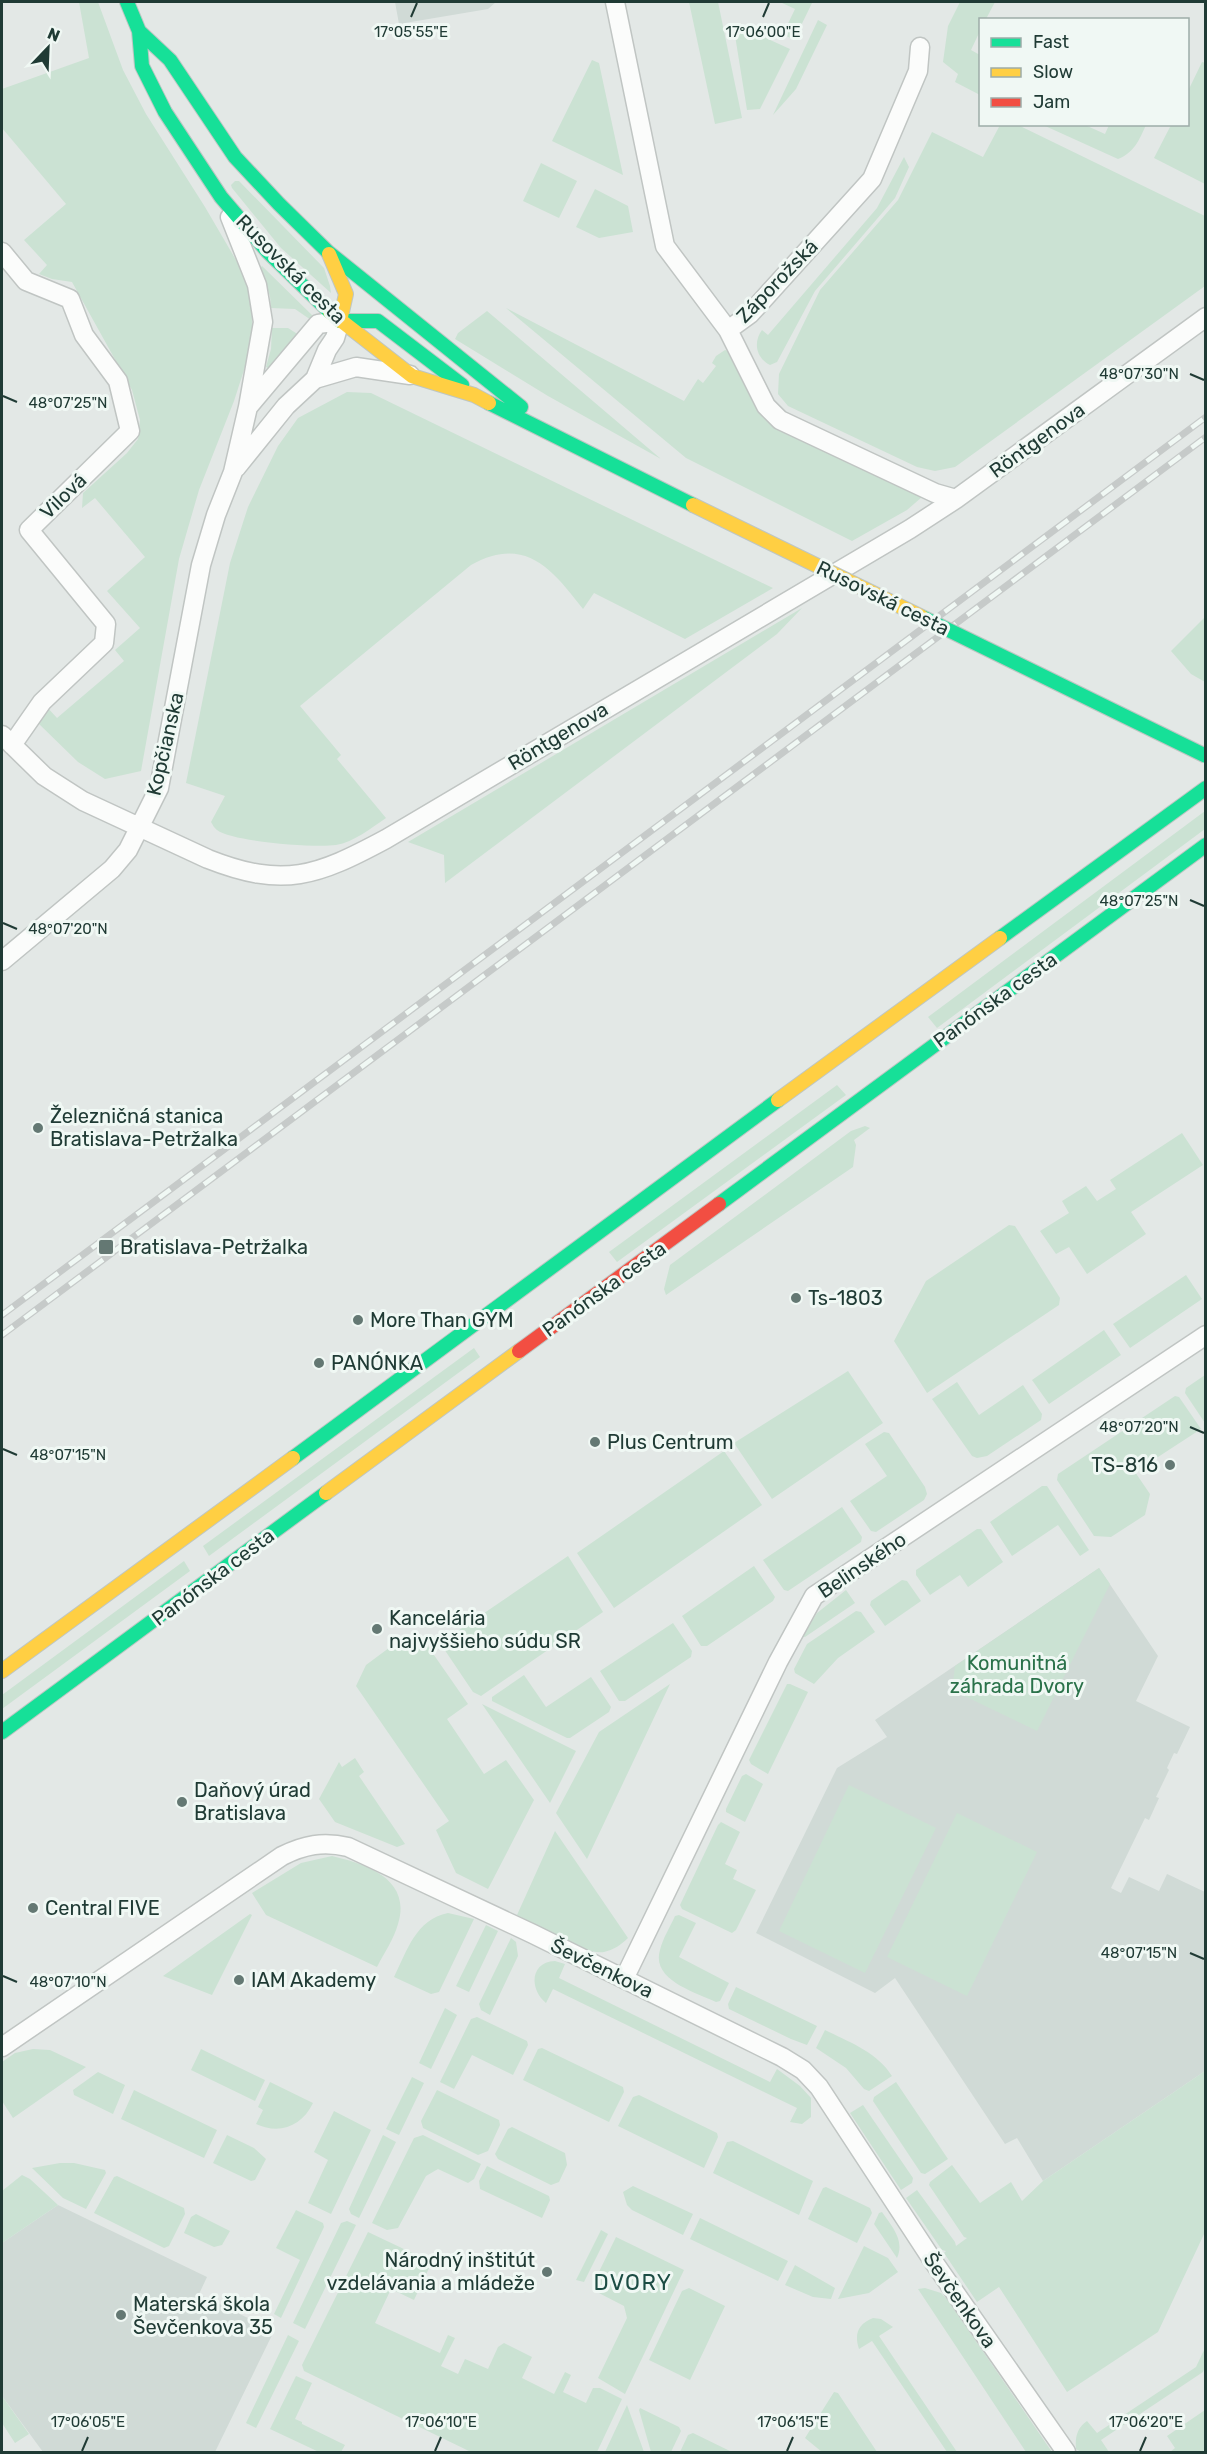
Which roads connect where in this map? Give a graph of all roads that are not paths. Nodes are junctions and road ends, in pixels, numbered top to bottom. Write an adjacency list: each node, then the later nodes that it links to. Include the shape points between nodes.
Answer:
1 (127, 2): 3 (main road, Rusovská cesta)
2 (615, 2): 10 (street, Záporožská, via 665,246)
3 (139, 31): 5 (main road, Rusovská cesta, via 142,66 165,112); 7 (main road, Rusovská cesta, via 170,60 235,157)
4 (920, 46): 10 (street, Záporožská, via 918,71 872,179 750,314)
5 (221, 197): 9 (main road, Rusovská cesta, via 268,252); 14 (street, Kopčianska, via 257,285 263,322)
6 (2, 252): 18 (street, Vilová, via 26,281 70,299 84,335 118,381 130,432 29,530 106,624 104,643)
7 (328, 252): 9 (main road, via 346,294); 15 (main road, Rusovská cesta)
8 (1206, 317): 17 (street, Röntgenova)
9 (339, 321): 11 (main road, Rusovská cesta); 12 (street, Kopčianska); 13 (main road, via 378,321); 14 (street, Kopčianska, via 318,324)
10 (728, 330): 17 (street, via 766,406 780,420 935,493)
11 (412, 375): 12 (street, Kopčianska, via 356,367); 13 (main road, Rusovská cesta)
12 (315, 379): 16 (street, Kopčianska, via 286,406)
13 (474, 395): 15 (main road, Rusovská cesta)
14 (248, 407): 16 (street, Kopčianska)
15 (561, 439): 19 (main road, Rusovská cesta, bridge)
16 (232, 472): 21 (street, Kopčianska, via 201,565 162,774)
17 (956, 499): 21 (street, Röntgenova, via 386,839 328,868 290,877 262,875 216,862)
18 (7, 740): 21 (street, Röntgenova, via 44,776 83,801)
19 (1206, 756)
20 (1206, 788): 25 (main road)
21 (141, 826): 23 (street, Kopčianska, via 112,869)
22 (1206, 845): 26 (main road, Panónska cesta)
23 (2, 960)
24 (1206, 1335): 27 (street, Belinského, via 814,1596)
25 (2, 1671)
26 (2, 1732)
27 (624, 1979): 28 (street, Ševčenkova, via 348,1846 317,1844 282,1856); 29 (street, Ševčenkova, via 782,2057 812,2078)
28 (2, 2047)
29 (1066, 2452)

